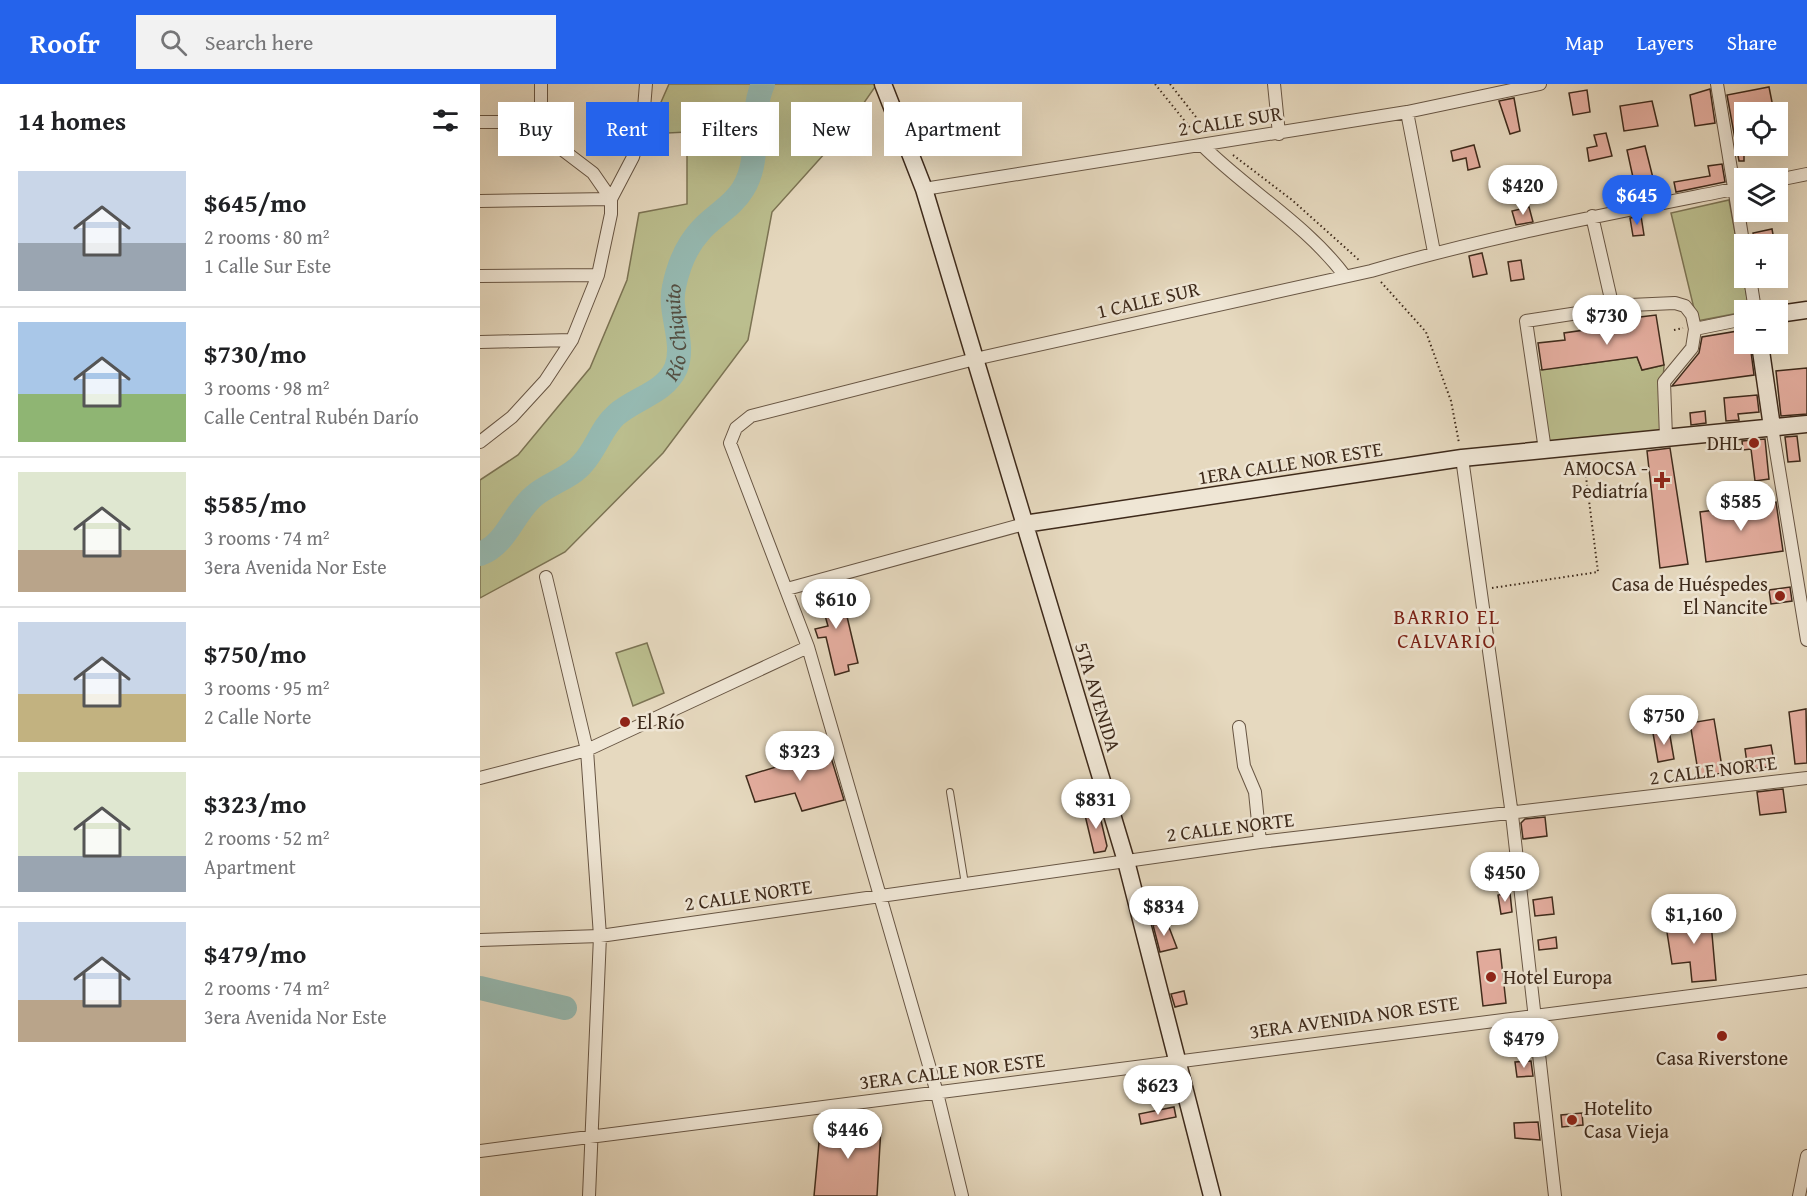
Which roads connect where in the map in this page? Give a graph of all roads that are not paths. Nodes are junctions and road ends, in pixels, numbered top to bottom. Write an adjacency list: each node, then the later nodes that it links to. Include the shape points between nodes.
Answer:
1 (541, 84): 7 (street)
2 (646, 84): 19 (street, via 643,120 633,157)
3 (1274, 84): 11 (street)
4 (1540, 84): 8 (street, 2 CALLE SUR)
5 (1717, 84): 14 (street)
6 (885, 88): 17 (street, 5TA AVENIDA)
7 (541, 102)
8 (1407, 112): 11 (street, 2 CALLE SUR); 22 (street)
9 (480, 122): 10 (street)
10 (498, 122)
11 (1279, 134): 12 (street, 2 CALLE SUR)
12 (1202, 145): 17 (street, 2 CALLE SUR); 25 (street, via 1224,168 1318,245)
13 (570, 156): 19 (street, via 592,173)
14 (1736, 168)
15 (1807, 174): 16 (street)
16 (1788, 178)
17 (924, 189): 34 (street, 5TA AVENIDA)
18 (1734, 189): 21 (street, 1 CALLE SUR)
19 (612, 199): 20 (street); 23 (street)
20 (480, 201)
21 (1592, 216): 22 (street, 1 CALLE SUR); 26 (street)
22 (1434, 252): 25 (street, 1 CALLE SUR, via 1375,275)
23 (598, 275): 24 (street); 31 (street)
24 (480, 276)
25 (1345, 276): 34 (street, 1 CALLE SUR)
26 (1613, 308): 30 (street, via 1675,303 1685,306 1692,315); 39 (street, via 1526,321)
27 (1807, 310): 28 (street)
28 (1788, 313)
29 (1734, 321): 30 (street)
30 (1691, 328): 37 (street, via 1692,348 1664,382)
31 (572, 340): 32 (street); 38 (street, via 546,381 512,417)
32 (480, 342)
33 (1761, 354): 36 (street)
34 (975, 358): 41 (street, 5TA AVENIDA); 43 (street, 1 CALLE SUR, via 751,416 736,428 730,443)
35 (1807, 424): 36 (street, 1ERA CALLE NOR ESTE)
36 (1772, 427): 37 (street, 1ERA CALLE NOR ESTE); 44 (street)
37 (1666, 437): 39 (street, 1ERA CALLE NOR ESTE)
38 (480, 442)
39 (1545, 450): 40 (street, 1ERA CALLE NOR ESTE)
40 (1462, 458): 41 (street, 1ERA CALLE NOR ESTE); 51 (street)
41 (1024, 524): 43 (street, 1ERA CALLE NOR ESTE); 53 (street, 5TA AVENIDA)
42 (546, 577): 47 (street)
43 (787, 589): 45 (street)
44 (1807, 640)
45 (808, 647): 47 (street); 55 (street)
46 (1239, 728): 52 (street, via 1244,766 1255,792)
47 (587, 750): 48 (street); 56 (street)
48 (480, 778)
49 (1807, 778): 51 (street, 2 CALLE NORTE)
50 (950, 792): 54 (lane)
51 (1512, 815): 52 (street, 2 CALLE NORTE); 59 (street)
52 (1260, 843): 53 (street, 2 CALLE NORTE)
53 (1126, 861): 54 (street, 2 CALLE NORTE); 60 (street, 5TA AVENIDA)
54 (965, 884): 55 (street, 2 CALLE NORTE)
55 (880, 896): 56 (street, 2 CALLE NORTE); 61 (street)
56 (600, 936): 57 (street, 2 CALLE NORTE); 62 (street)
57 (480, 940)
58 (1807, 981): 59 (street, 3ERA AVENIDA NOR ESTE)
59 (1535, 1014): 60 (street, 3ERA AVENIDA NOR ESTE); 68 (street)
60 (1179, 1062): 61 (street, 3ERA CALLE NOR ESTE); 67 (street, 5TA AVENIDA)
61 (937, 1093): 62 (street, 3ERA CALLE NOR ESTE); 66 (street)
62 (590, 1137): 63 (street, 3ERA CALLE NOR ESTE); 65 (street)
63 (480, 1151)
64 (1807, 1156): 69 (street)
65 (589, 1196)
66 (962, 1196)
67 (1212, 1196)
68 (1555, 1196)
69 (1799, 1196)

